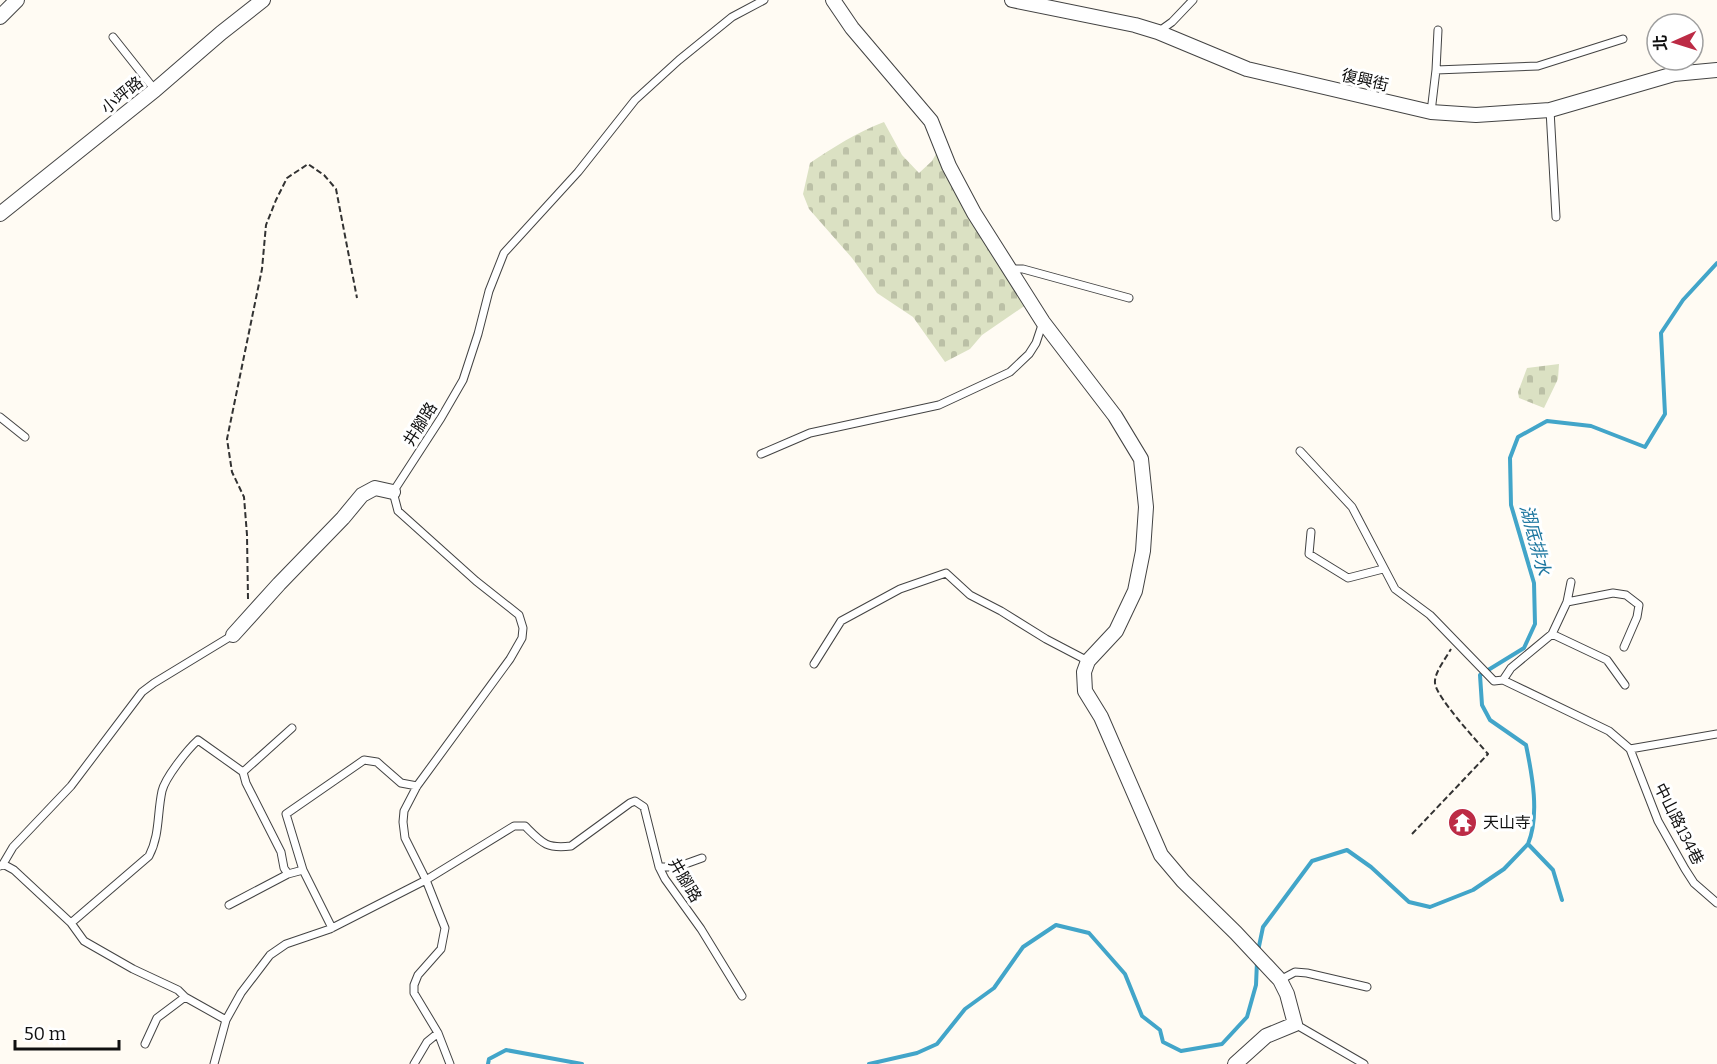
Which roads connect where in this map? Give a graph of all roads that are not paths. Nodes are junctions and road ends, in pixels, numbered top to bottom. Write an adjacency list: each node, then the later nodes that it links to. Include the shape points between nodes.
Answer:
1 (17, 0): 7 (street)
2 (263, 0): 14 (street, 小坪路)
3 (764, 0): 26 (lane, 井腳路, via 732,17 635,100 578,172 504,253 463,380)
4 (833, 0): 19 (street, via 931,121 974,213)
5 (1012, 0): 9 (street, 復興街)
6 (1193, 0): 9 (lane)
7 (0, 17)
8 (1438, 30): 12 (lane)
9 (1158, 32): 16 (street, 復興街, via 1247,69)
10 (113, 37): 14 (lane)
11 (1623, 39): 12 (lane, via 1538,66)
12 (1436, 70): 16 (lane)
13 (1717, 70): 15 (street, 復興街, via 1674,74)
14 (155, 90): 17 (street, 小坪路)
15 (1550, 110): 16 (street, 復興街, via 1476,115); 18 (lane)
16 (1431, 112)
17 (0, 214)
18 (1556, 217)
19 (1010, 269): 20 (lane, via 1023,269); 21 (street)
20 (1129, 298)
21 (1043, 322): 25 (lane, via 1029,354 1010,372 939,405 810,433); 34 (street, via 1104,400 1141,459 1146,507 1135,591 1116,631)
22 (0, 417): 23 (lane)
23 (25, 437)
24 (1300, 451): 28 (lane, via 1352,507)
25 (761, 454)
26 (393, 492): 32 (street, via 375,488 362,495); 42 (lane, via 398,511 519,615 523,628 510,659)
27 (1311, 532): 28 (lane, via 1309,554 1348,578)
28 (1383, 569): 36 (lane, via 1395,589 1431,615 1494,681)
29 (1571, 582): 30 (lane)
30 (1567, 602): 31 (lane); 33 (lane, via 1613,592 1626,595 1639,605)
31 (1552, 634): 36 (lane, via 1511,668); 37 (lane, via 1607,660)
32 (233, 635): 44 (lane, via 142,692 71,786 13,847)
33 (1624, 647)
34 (1088, 661): 35 (lane, via 970,596 946,573 900,589 841,621); 53 (street, via 1085,691 1101,717 1161,855)
35 (814, 664)
36 (1503, 680): 40 (lane, 中山路134巷, via 1609,731)
37 (1625, 686)
38 (292, 728): 41 (lane)
39 (1717, 734): 40 (lane)
40 (1630, 749): 49 (lane, 中山路134巷, via 1658,821 1685,869 1694,883)
41 (243, 772): 47 (lane); 51 (lane, via 198,740 162,788 155,844 148,856)
42 (417, 786): 46 (lane, via 401,783 377,762 364,760 286,814); 48 (lane, via 402,822 405,838)
43 (702, 858): 45 (lane, via 677,867)
44 (2, 865): 51 (lane, via 14,870)
45 (659, 867): 48 (lane, 井腳路, via 644,807 635,801 571,846 542,844 525,826 514,826); 55 (lane, 井腳路)
46 (303, 870): 47 (lane); 52 (lane)
47 (288, 874): 50 (lane)
48 (426, 880): 52 (lane, 井腳路); 59 (lane, via 445,937 441,949 418,975 414,993)
49 (1717, 903)
50 (229, 905)
51 (71, 923): 56 (lane, via 84,940)
52 (332, 928): 57 (lane, 井腳路, via 286,944 270,955)
53 (1280, 980): 54 (lane, via 1295,972); 58 (street)
54 (1368, 987)
55 (742, 996)
56 (185, 997): 57 (lane); 60 (lane, via 157,1018)
57 (226, 1020): 61 (lane, 井腳路)
58 (1295, 1024): 64 (street, via 1266,1036); 65 (lane)
59 (438, 1033): 62 (lane, via 427,1042); 63 (lane)
60 (145, 1044)
61 (214, 1064)
62 (414, 1064)
63 (450, 1064)
64 (1235, 1064)
65 (1364, 1064)

